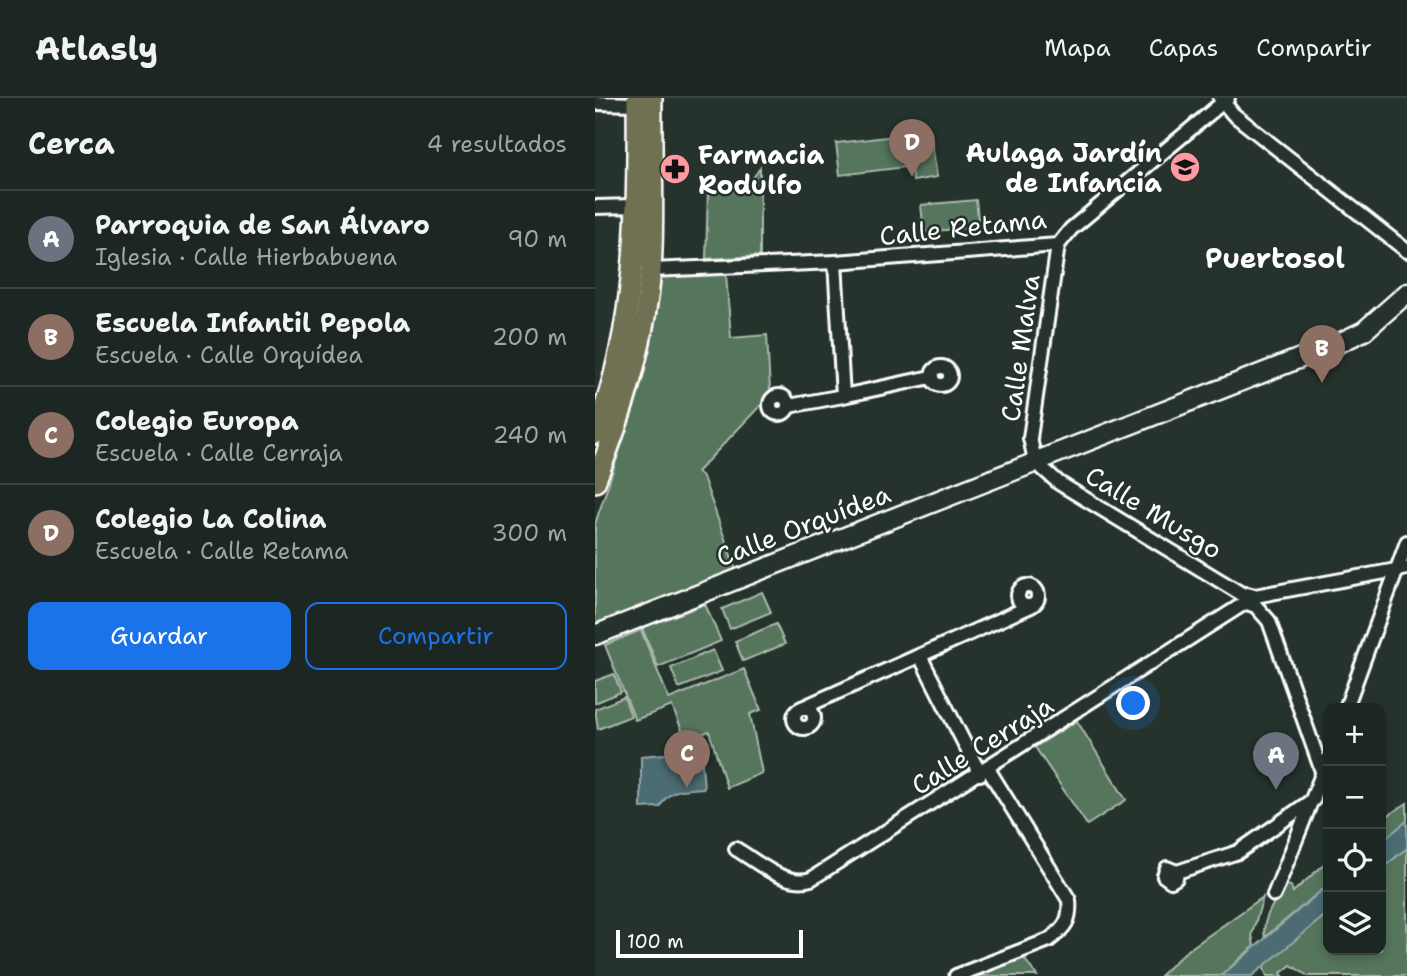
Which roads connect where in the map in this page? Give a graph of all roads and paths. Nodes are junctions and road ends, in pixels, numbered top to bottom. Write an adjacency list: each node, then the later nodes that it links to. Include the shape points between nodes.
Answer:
1 (642, 100): 3 (street); 5 (main road); 9 (main road)
2 (1224, 100): 6 (street, Calle Retama); 7 (street)
3 (595, 103)
4 (595, 206): 5 (street)
5 (636, 206): 13 (main road, via 631,298)
6 (1058, 245): 8 (street, Calle Retama); 16 (street, Calle Malva, via 1030,438)
7 (1407, 251)
8 (835, 262): 9 (street, Calle Retama); 12 (street)
9 (651, 270): 17 (main road, via 628,385)
10 (1407, 293): 16 (street, Calle Orquídea, via 1364,331 1339,343)
11 (931, 377): 12 (street)
12 (843, 396): 14 (street)
13 (601, 400): 15 (main road)
14 (789, 406)
15 (595, 434)
16 (1037, 462): 20 (street, Calle Musgo, via 1059,482); 22 (street, Calle Orquídea)
17 (595, 482)
18 (1407, 542): 19 (street)
19 (1403, 568): 20 (street, Calle Cerraja); 24 (street)
20 (1250, 600): 26 (street, Calle Cerraja); 27 (street, Calle Musgo, via 1269,621)
21 (1031, 606): 23 (street)
22 (595, 635)
23 (920, 656): 25 (street); 26 (street)
24 (1348, 703)
25 (802, 708)
26 (984, 771): 29 (street, Calle Cerraja, via 801,882 786,879); 32 (street, via 1069,900 1070,915 1062,930 1049,940)
27 (1323, 774): 28 (street)
28 (1314, 799): 30 (street, via 1238,852); 31 (street)
29 (736, 849)
30 (1177, 872)
31 (1274, 895)
32 (957, 976)

